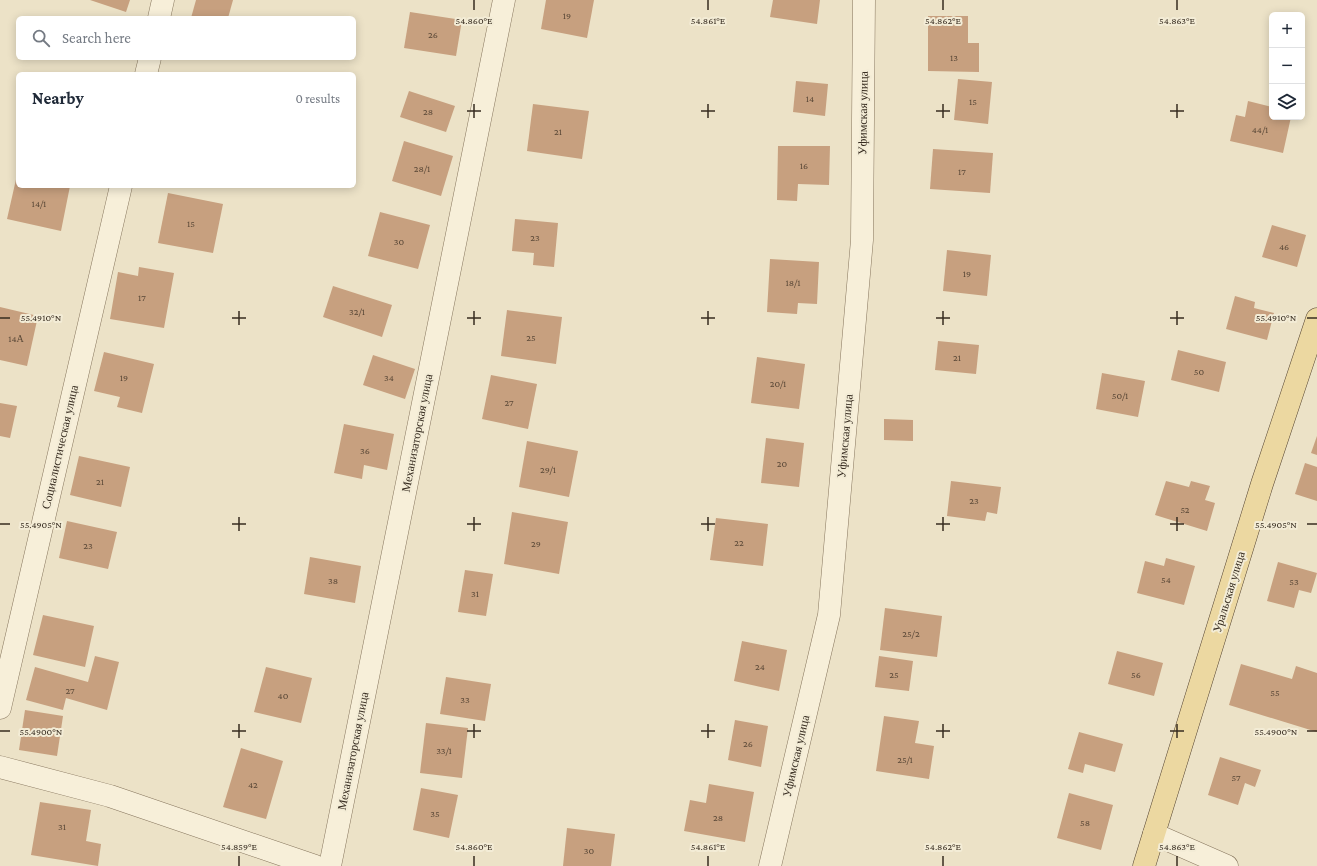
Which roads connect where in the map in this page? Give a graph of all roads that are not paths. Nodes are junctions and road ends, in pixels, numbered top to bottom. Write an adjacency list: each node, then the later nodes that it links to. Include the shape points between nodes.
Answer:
1 (164, 0): 4 (street)
2 (504, 0): 13 (street, Механизаторская улица)
3 (864, 0): 14 (street, Уфимская улица, via 862,240 829,614)
4 (160, 16)
5 (150, 60): 6 (street)
6 (146, 72)
7 (120, 188): 9 (street, Социалистическая улица)
8 (1317, 319): 11 (main road, Уральская улица, via 1262,484)
9 (0, 708)
10 (0, 767): 12 (street, via 110,796)
11 (1154, 834): 15 (main road, Уральская улица); 16 (street)
12 (315, 866)
13 (330, 866)
14 (770, 866)
15 (1144, 866)
16 (1227, 866)

